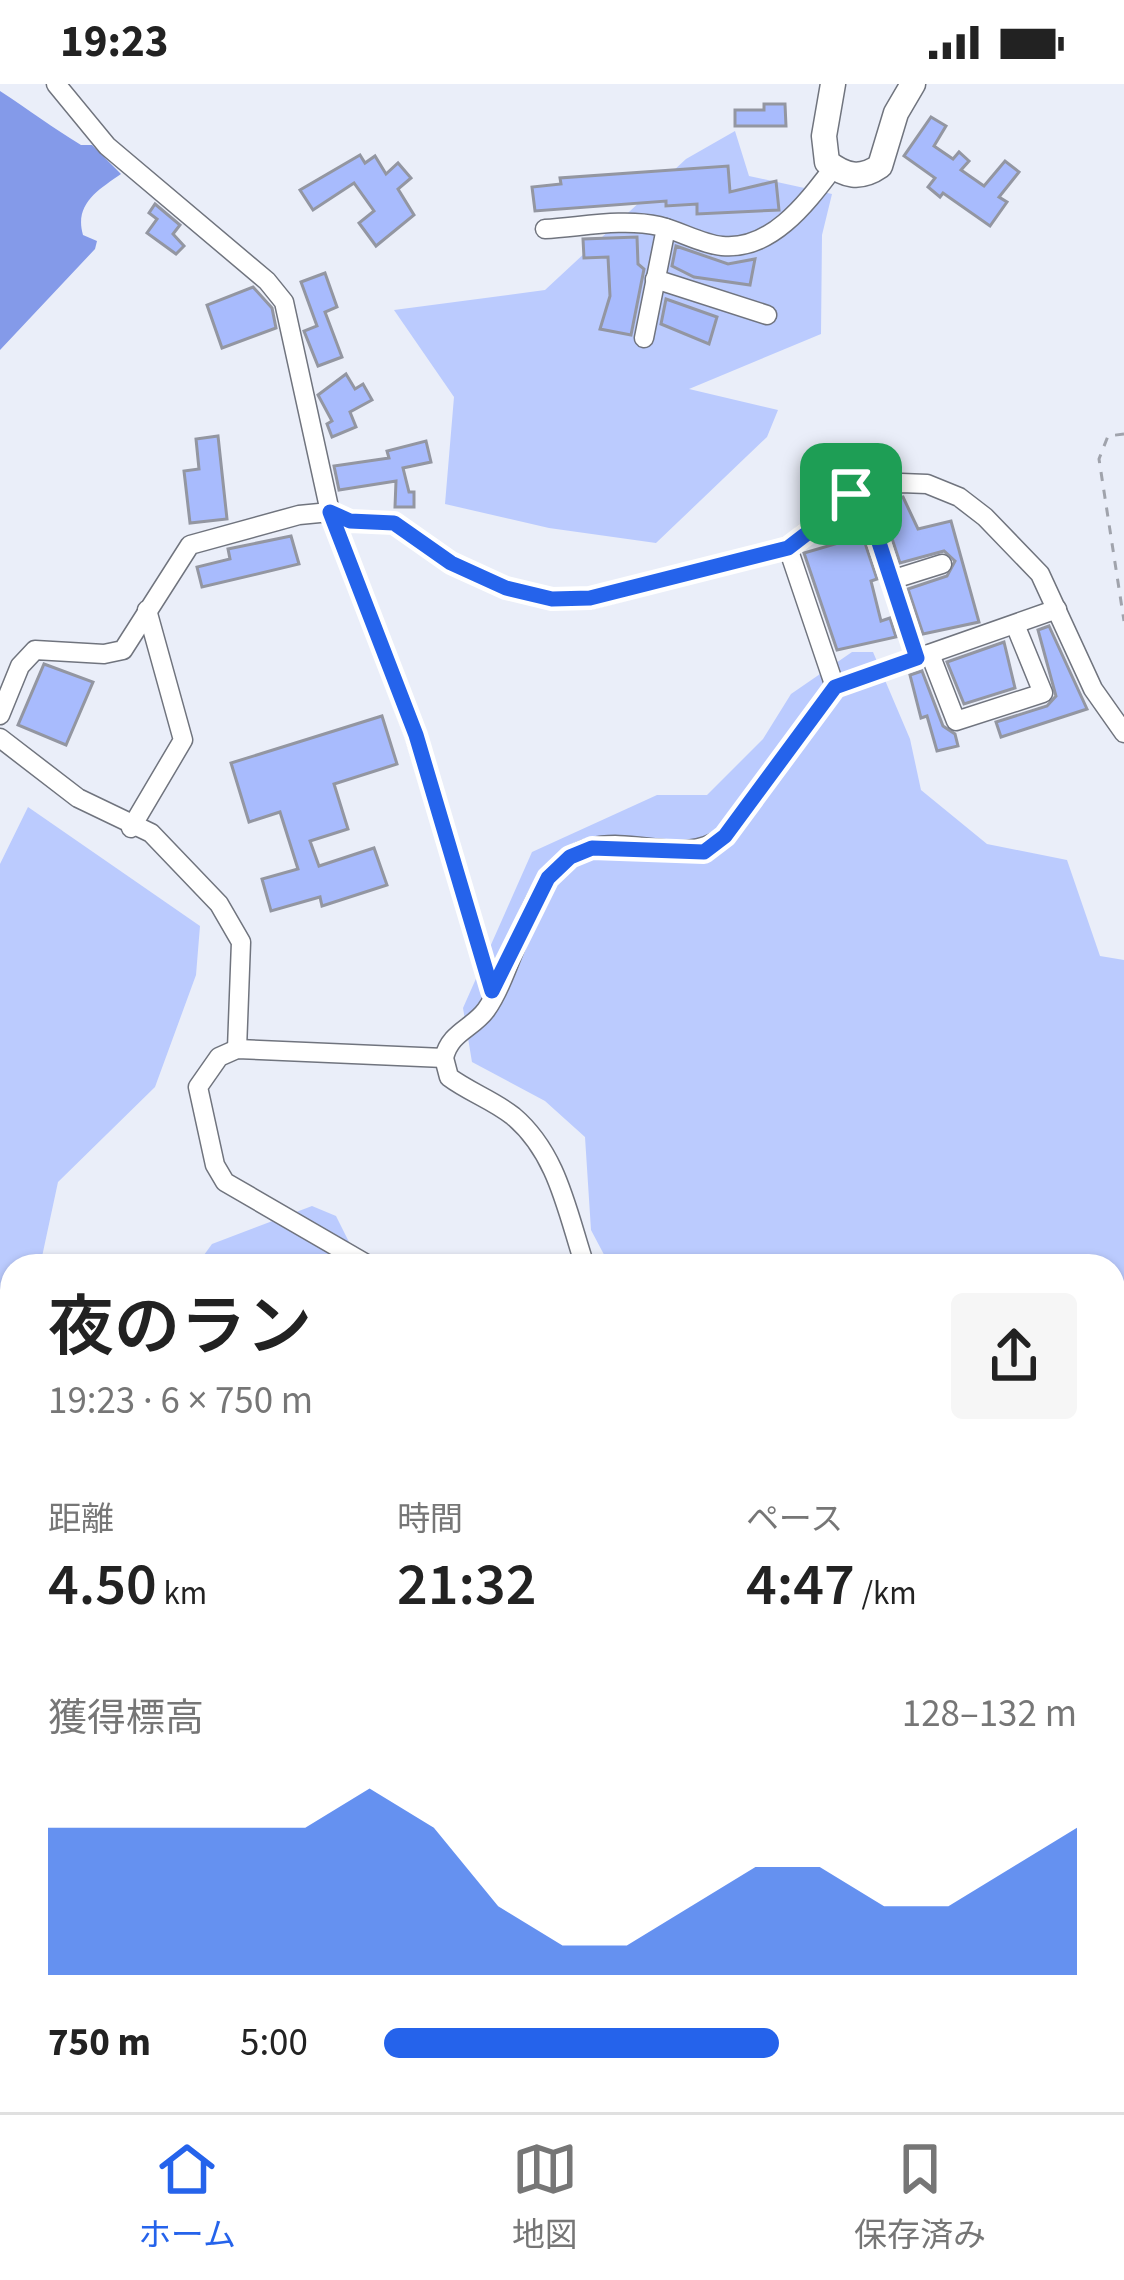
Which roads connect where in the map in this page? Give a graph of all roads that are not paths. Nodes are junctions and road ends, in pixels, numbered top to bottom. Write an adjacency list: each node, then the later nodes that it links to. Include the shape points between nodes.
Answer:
1 (56, 84): 11 (street, via 107,146 284,302)
2 (833, 84): 4 (street, via 824,136)
3 (914, 84): 4 (street, via 880,166 866,176)
4 (834, 167): 5 (street, via 797,216 745,243 722,246)
5 (666, 228): 6 (street); 7 (street)
6 (545, 230)
7 (655, 279): 8 (street); 9 (street)
8 (767, 315)
9 (644, 338)
10 (862, 491): 12 (street); 14 (street); 15 (street, via 927,484 958,497 1040,574)
11 (330, 512): 12 (street, via 394,523 479,578 552,599 590,598); 16 (street, via 190,545); 24 (street, via 416,735)
12 (788, 548): 19 (street)
13 (942, 564): 14 (street)
14 (891, 580): 18 (street)
15 (1057, 609): 17 (street); 21 (street, via 1093,689)
16 (147, 610): 20 (street, via 114,654 35,650); 23 (street, via 183,740)
17 (1016, 627): 18 (street); 18 (street, via 1042,693 956,721)
18 (923, 656): 19 (street)
19 (835, 687): 24 (street, via 725,836 704,852 592,848 570,857 548,878)
20 (0, 715)
21 (1124, 733)
22 (0, 738): 23 (street)
23 (130, 828): 25 (street, via 151,833 235,927)
24 (492, 991): 26 (street, via 486,1010 459,1030)
25 (238, 1049): 26 (street); 27 (street, via 219,1057 197,1087 215,1166 225,1182)
26 (444, 1058): 28 (street, via 449,1077 536,1138)
27 (349, 1254)
28 (581, 1254)

